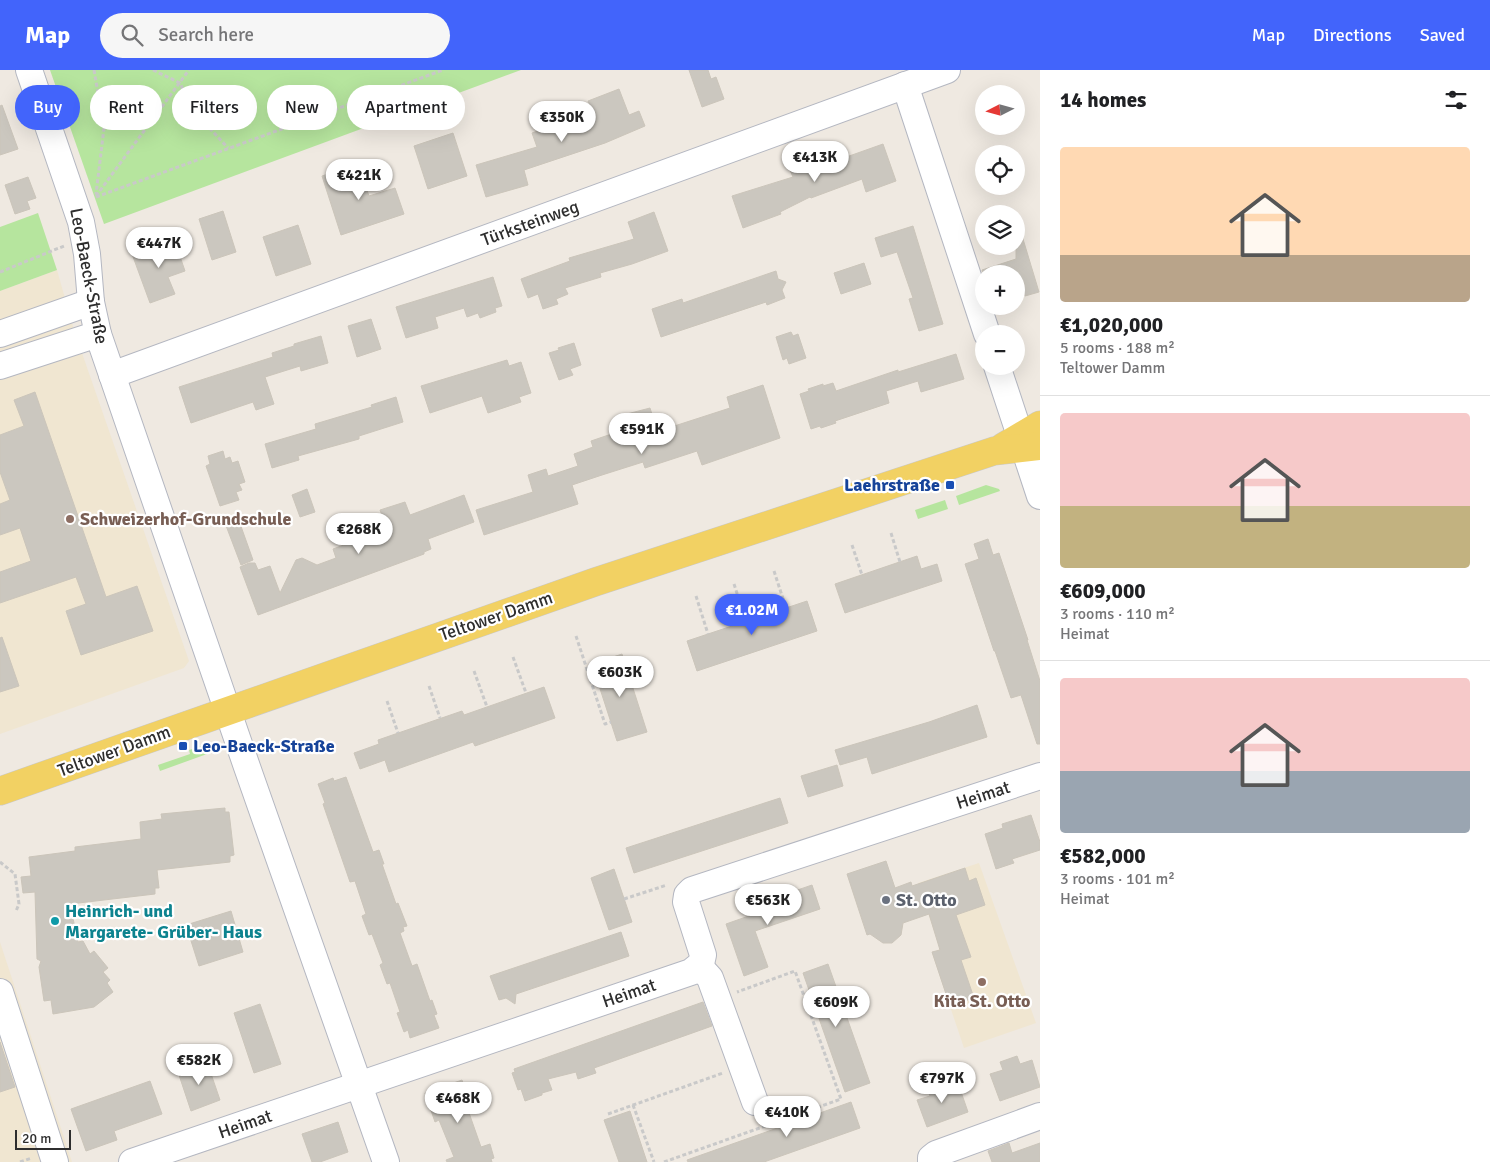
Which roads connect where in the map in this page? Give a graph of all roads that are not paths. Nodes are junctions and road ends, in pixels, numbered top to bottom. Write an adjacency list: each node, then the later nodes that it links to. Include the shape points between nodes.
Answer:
1 (29, 70): 4 (street, Leo-Baeck-Straße, via 86,201 85,239)
2 (947, 70): 3 (street, Türksteinweg)
3 (905, 85): 5 (street); 10 (street, Türksteinweg)
4 (91, 302): 6 (street); 7 (street, Leo-Baeck-Straße)
5 (984, 325)
6 (0, 334)
7 (98, 334): 8 (street); 10 (street, Leo-Baeck-Straße)
8 (0, 366)
9 (1001, 375): 11 (street)
10 (112, 376): 13 (street, Leo-Baeck-Straße)
11 (1031, 439): 12 (street); 13 (main road, Teltower Damm, via 595,582)
12 (1040, 496)
13 (228, 711): 15 (main road, Teltower Damm); 18 (street, Leo-Baeck-Straße)
14 (1040, 776): 16 (street, Heimat, via 692,890 686,902 703,952)
15 (0, 791)
16 (700, 966): 18 (street, Heimat, via 691,972); 19 (street, via 710,978)
17 (0, 992): 21 (street)
18 (358, 1085): 22 (street, Heimat); 23 (street, Leo-Baeck-Straße)
19 (755, 1102)
20 (1040, 1116): 24 (street, via 936,1154)
21 (54, 1162)
22 (132, 1162)
23 (386, 1162)
24 (931, 1162)

